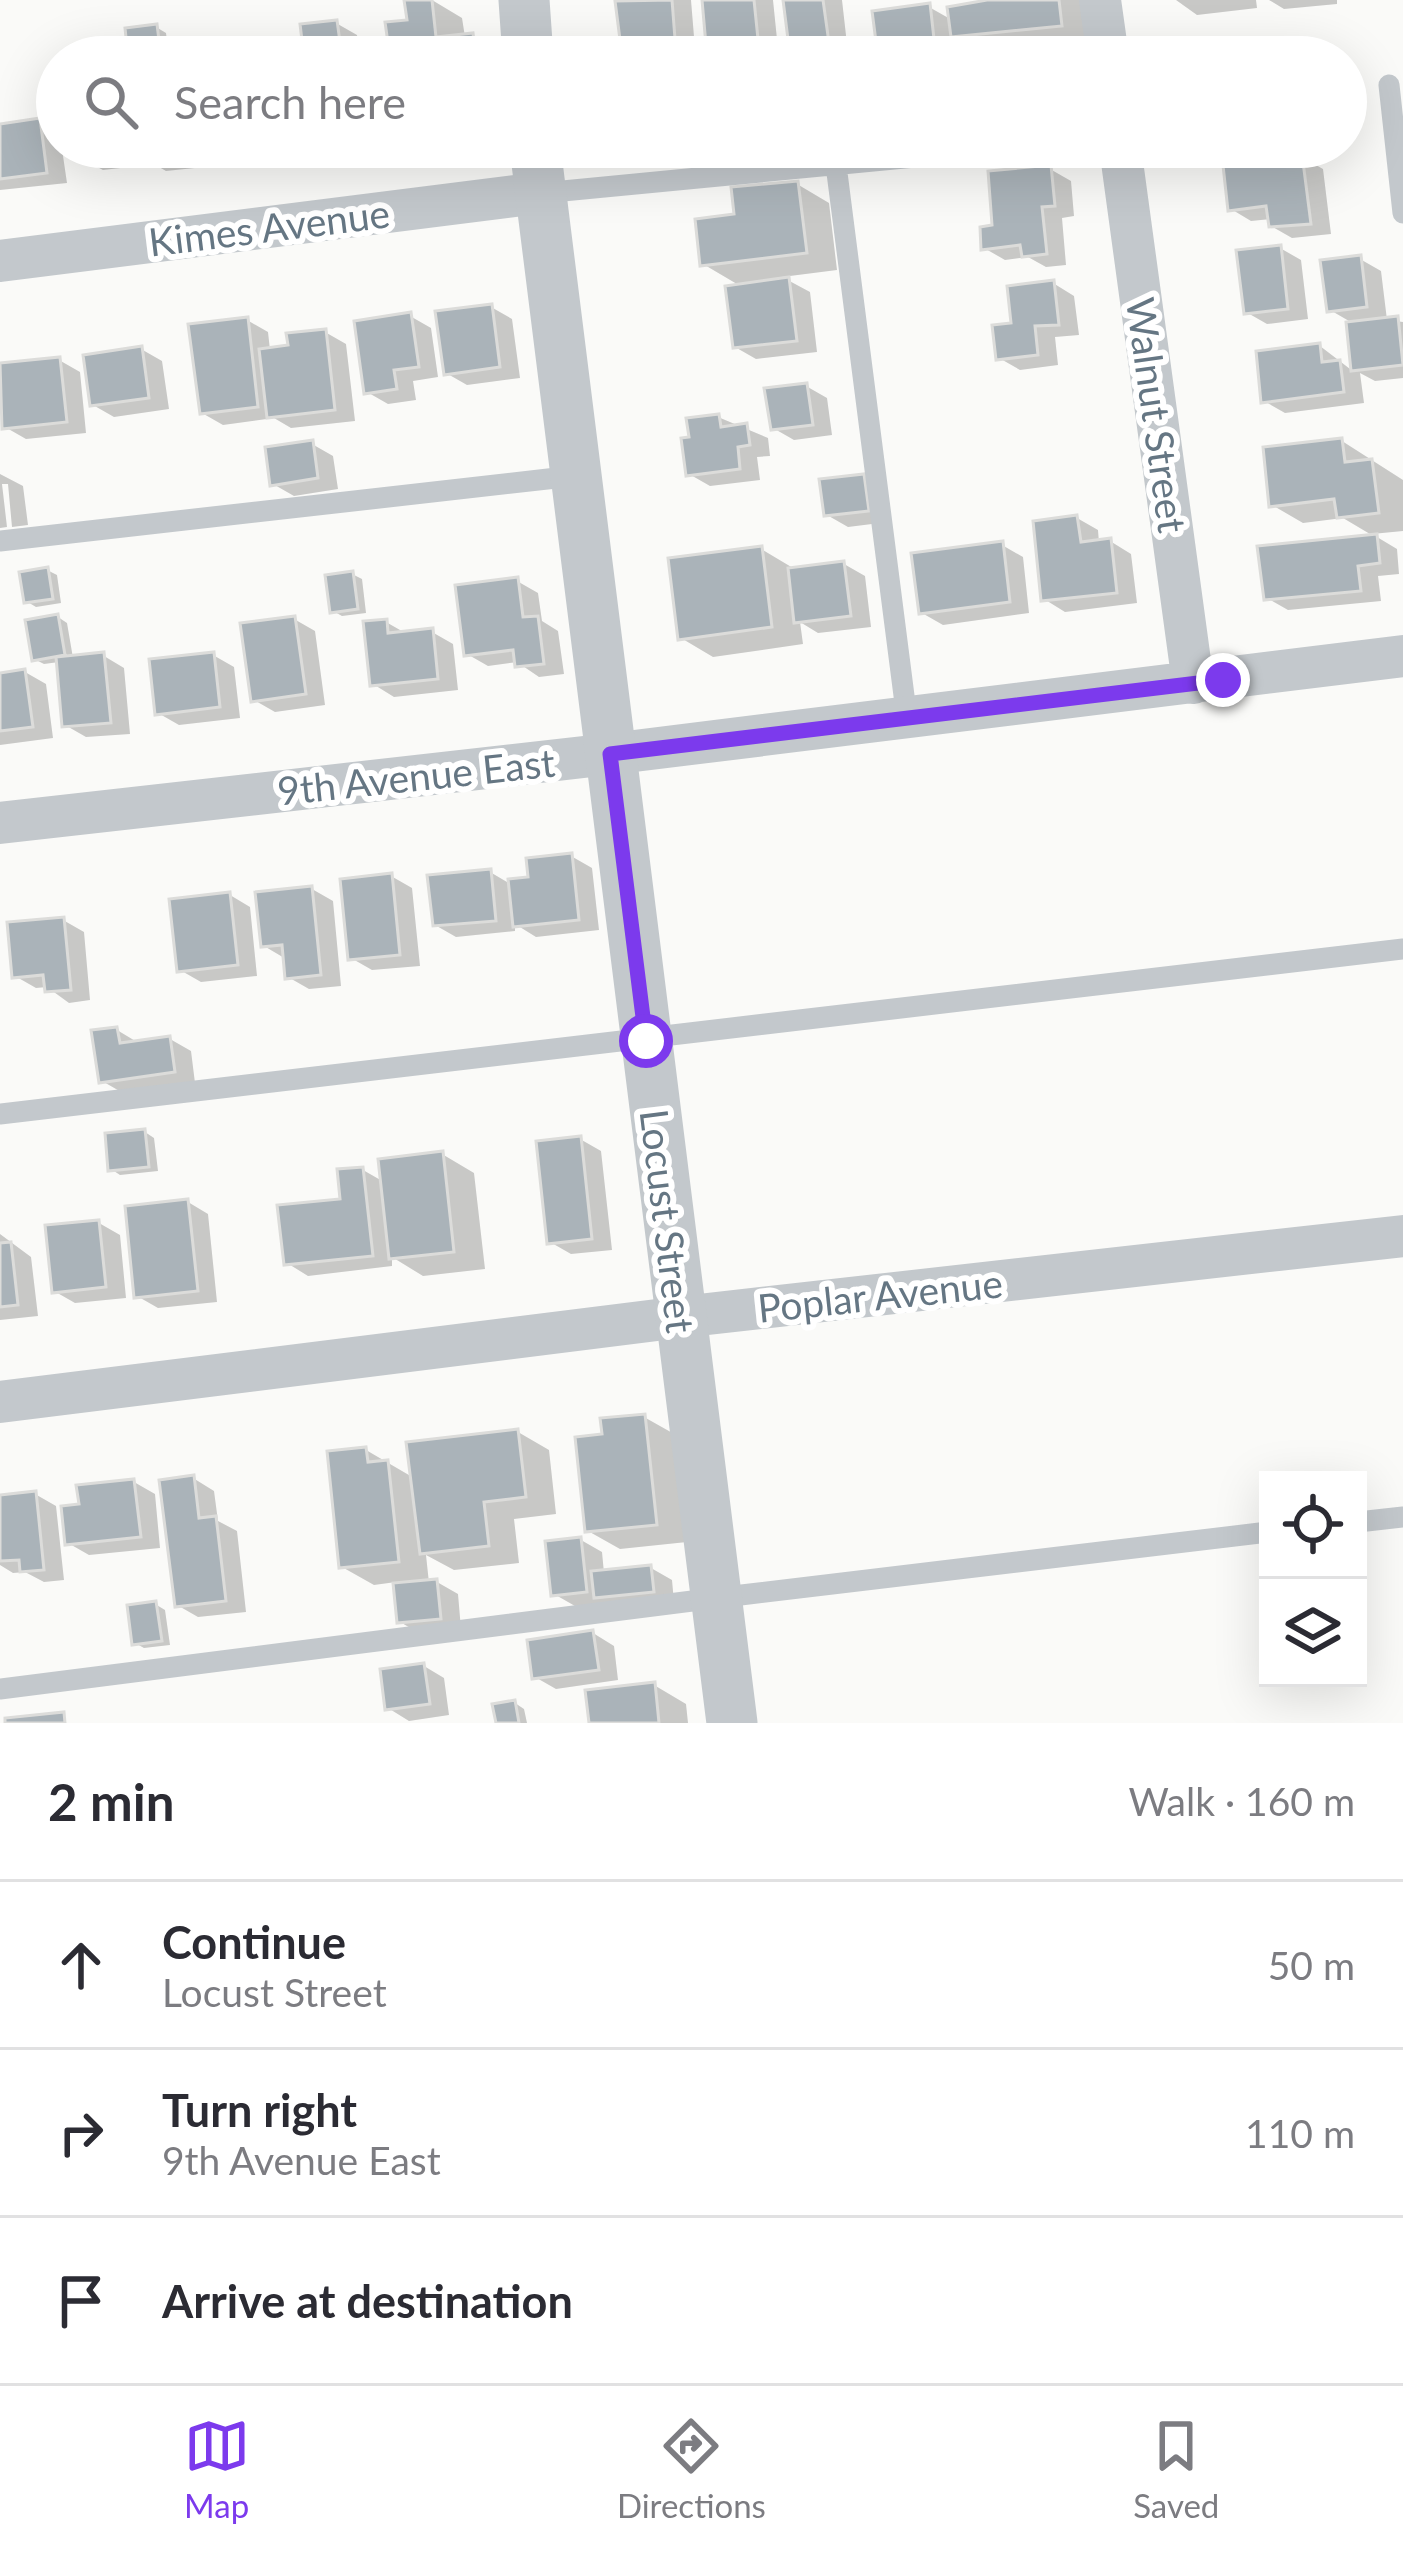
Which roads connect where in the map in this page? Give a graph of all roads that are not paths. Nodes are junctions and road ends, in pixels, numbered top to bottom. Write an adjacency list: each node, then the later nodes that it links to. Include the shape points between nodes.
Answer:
1 (524, 0): 3 (street)
2 (1100, 0): 4 (street)
3 (527, 36)
4 (1105, 36)
5 (1389, 85): 10 (lane)
6 (657, 168): 9 (lane)
7 (836, 168): 16 (lane)
8 (1123, 168): 15 (street, Walnut Street)
9 (537, 170): 11 (street, Kimes Avenue); 12 (street, Locust Street)
10 (1403, 213)
11 (0, 261)
12 (574, 476): 13 (lane); 17 (street, Locust Street)
13 (0, 541)
14 (1403, 656): 15 (street, 9th Avenue East)
15 (1193, 683): 16 (street, 9th Avenue East)
16 (907, 718): 17 (street, 9th Avenue East)
17 (610, 754): 18 (street, 9th Avenue East); 20 (street, Locust Street)
18 (0, 823)
19 (1403, 949): 20 (lane)
20 (646, 1041): 21 (lane); 23 (street, Locust Street)
21 (0, 1114)
22 (1403, 1236): 23 (street, Poplar Avenue)
23 (680, 1317): 24 (street, Poplar Avenue); 28 (street, Locust Street)
24 (0, 1402)
25 (1403, 1516): 26 (lane)
26 (1367, 1521)
27 (1259, 1533): 28 (lane)
28 (716, 1598): 29 (lane); 30 (street, Locust Street)
29 (0, 1689)
30 (732, 1723)

